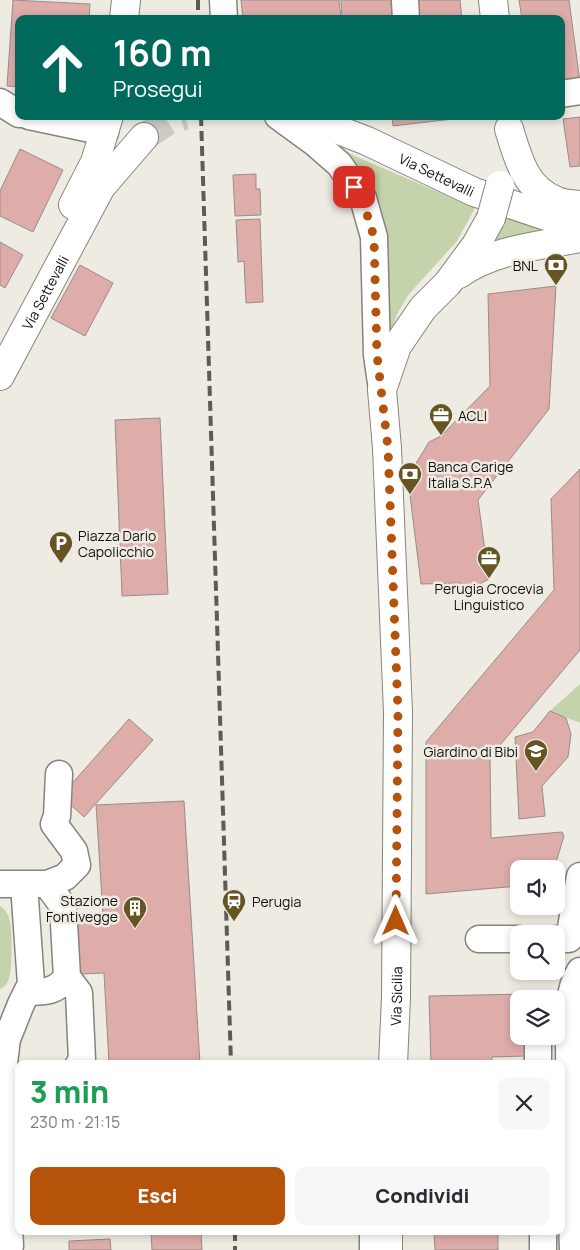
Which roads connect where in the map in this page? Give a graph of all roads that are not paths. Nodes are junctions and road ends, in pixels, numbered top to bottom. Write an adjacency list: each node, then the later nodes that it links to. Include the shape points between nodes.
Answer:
1 (126, 0): 5 (main road)
2 (223, 0): 6 (street)
3 (405, 0): 7 (street)
4 (493, 0): 8 (main road)
5 (124, 15)
6 (224, 15)
7 (406, 15)
8 (495, 15)
9 (580, 91): 10 (street)
10 (565, 93)
11 (0, 102): 12 (street)
12 (15, 111)
13 (68, 120): 17 (street)
14 (283, 120): 25 (street, via 338,164 362,198 374,237 377,355)
15 (313, 120): 20 (main road, Via Settevalli, via 367,141 474,192 546,216)
16 (509, 122): 19 (main road, via 522,168 534,187 557,201); 22 (main road, bridge, via 500,185 491,218)
17 (107, 124): 23 (main road, via 95,162)
18 (144, 137): 24 (main road, Via Settevalli, via 102,188)
19 (580, 205)
20 (580, 219)
21 (580, 238): 22 (main road, via 505,252 470,267)
22 (448, 283): 25 (main road, via 423,308 397,346)
23 (0, 342)
24 (0, 376)
25 (382, 390): 37 (main road, Via Sicilia, via 388,448 398,712)
26 (59, 774): 28 (street, via 54,824 74,851 77,866 65,877)
27 (580, 876): 31 (street, via 569,939)
28 (24, 884): 33 (street, via 63,906); 34 (street, via 31,984)
29 (479, 939): 30 (street)
30 (510, 939)
31 (565, 939)
32 (580, 971): 40 (street, via 570,1004)
33 (67, 977): 34 (street, via 61,986 48,992); 36 (street, via 79,993)
34 (16, 1000): 39 (street, via 7,1039)
35 (538, 1045): 38 (street)
36 (82, 1060)
37 (393, 1060)
38 (538, 1060)
39 (7, 1068): 45 (street, via 2,1079)
40 (565, 1129): 41 (street)
41 (566, 1181): 49 (street)
42 (373, 1235): 46 (street)
43 (388, 1235): 47 (main road)
44 (543, 1235): 48 (street)
45 (8, 1250)
46 (373, 1250)
47 (388, 1250)
48 (543, 1250)
49 (573, 1250)

